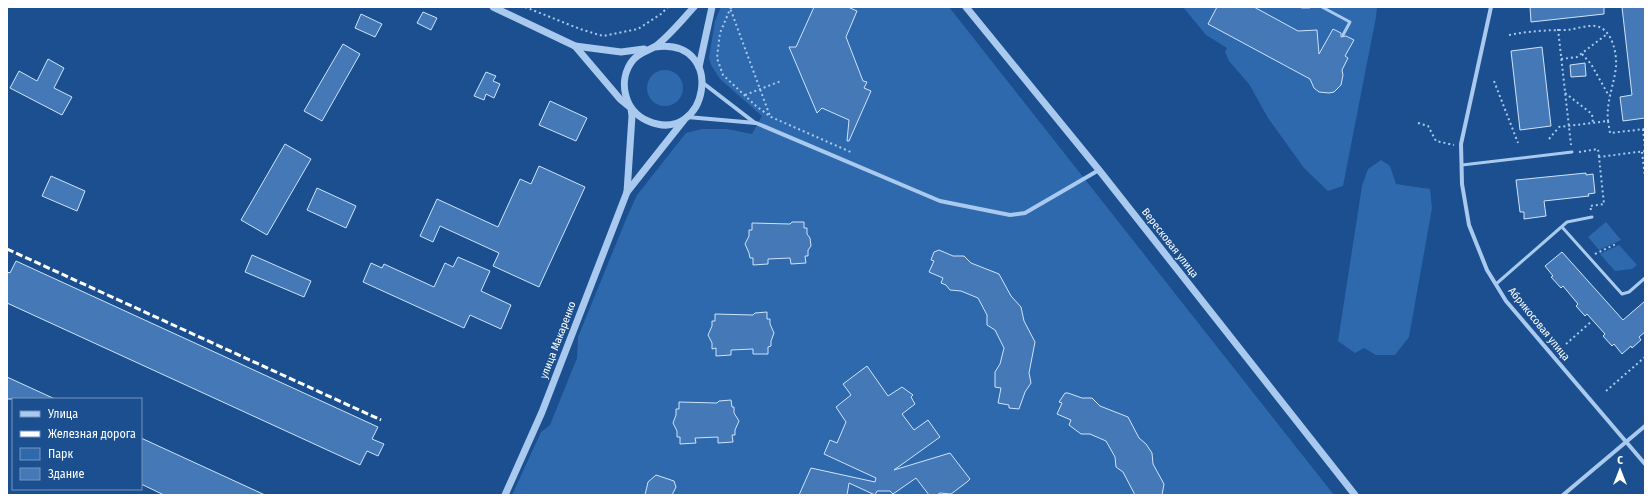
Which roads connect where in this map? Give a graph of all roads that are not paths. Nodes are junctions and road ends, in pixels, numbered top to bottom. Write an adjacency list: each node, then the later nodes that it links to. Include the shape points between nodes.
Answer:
1 (493, 7): 10 (street)
2 (694, 7): 11 (street)
3 (712, 7): 12 (street)
4 (966, 7): 19 (street, Вересковая улица)
5 (1302, 7): 6 (lane)
6 (1309, 7)
7 (1322, 7): 9 (lane, via 1350,22)
8 (1492, 7): 18 (street, Абрикосовая улица, via 1461,147)
9 (1343, 34)
10 (575, 46): 11 (street, via 620,52); 14 (street, via 620,99)
11 (653, 47): 12 (street, via 668,46 680,50 691,57); 14 (street, via 634,59 627,70 624,90)
12 (699, 67): 13 (street)
13 (703, 83): 15 (street, via 698,104); 16 (street)
14 (631, 108): 15 (street, via 652,123 665,124); 20 (street, улица Макаренко)
15 (686, 118): 16 (street); 20 (street, улица Макаренко)
16 (756, 123): 19 (street, via 940,201 1010,215 1025,213)
17 (1572, 152): 18 (lane)
18 (1462, 165): 24 (street, Абрикосовая улица, via 1462,184 1469,224 1487,270)
19 (1099, 170): 29 (street, Вересковая улица)
20 (627, 192): 28 (street, улица Макаренко, via 542,412)
21 (1592, 217): 22 (lane, via 1567,222)
22 (1562, 227): 23 (lane, via 1622,294 1629,292); 24 (lane)
23 (1645, 278)
24 (1496, 284): 26 (street, Абрикосовая улица, via 1506,301)
25 (1645, 426): 26 (street)
26 (1626, 442): 27 (street, Абрикосовая улица); 30 (street)
27 (1645, 464)
28 (505, 495)
29 (1355, 495)
30 (1563, 495)

